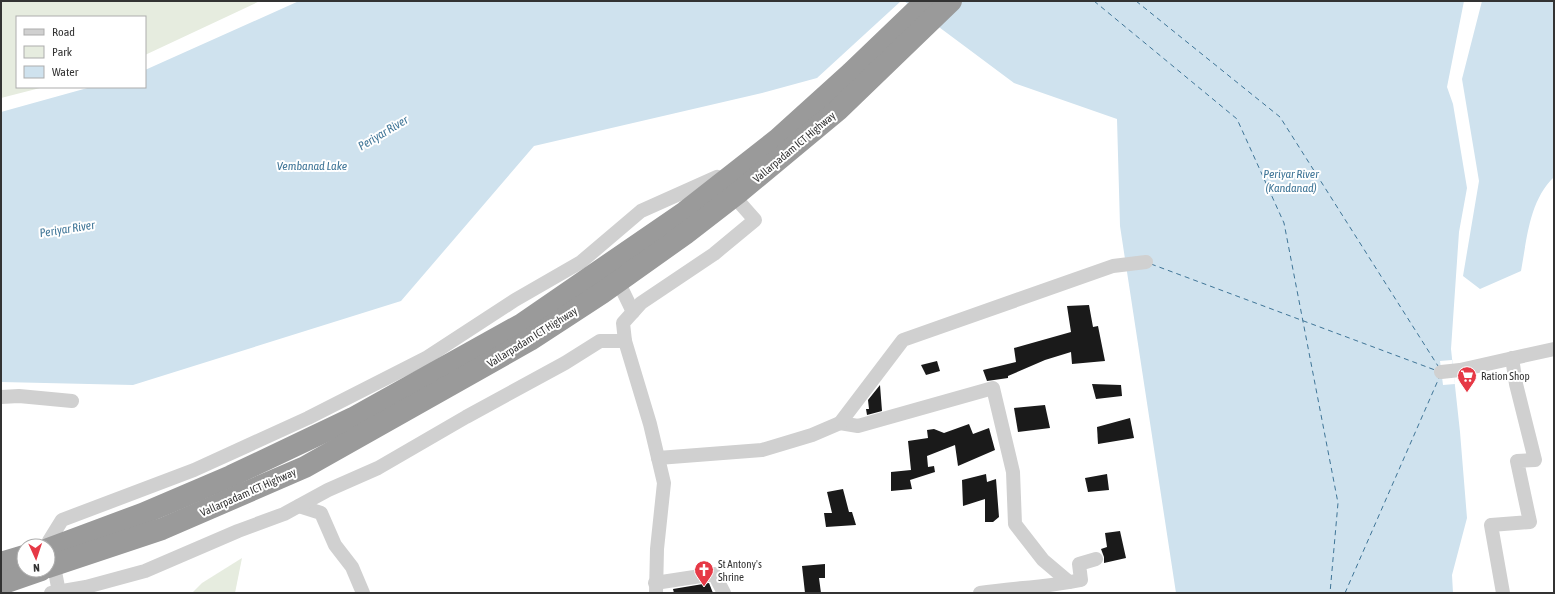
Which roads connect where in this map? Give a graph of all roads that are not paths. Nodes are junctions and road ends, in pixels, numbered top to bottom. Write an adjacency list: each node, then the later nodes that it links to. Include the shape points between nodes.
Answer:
1 (926, 1): 15 (highway, Vallarpadam ICT Highway, bridge, via 778,139 685,212 522,324 353,418 238,473 142,514)
2 (951, 1): 19 (highway, Vallarpadam ICT Highway, bridge, via 838,110 738,193 678,239 530,340 304,467 162,529)
3 (600, 246): 5 (street); 5 (street, via 641,211 717,177 755,220 714,254 641,303); 24 (street, via 581,262 515,300 426,358 194,470 62,520 49,541)
4 (1146, 262): 12 (street, via 1113,266 903,340)
5 (633, 312): 6 (street, via 622,323)
6 (625, 341): 13 (street); 14 (street, via 600,341 378,468)
7 (1554, 349): 8 (street)
8 (1512, 358): 9 (street); 28 (street, via 1535,460 1516,461 1530,522 1491,525)
9 (1441, 372)
10 (1, 397): 11 (street, via 19,396)
11 (72, 401)
12 (840, 423): 13 (street, via 812,436 762,450); 21 (street, via 858,426 993,388 1013,472 1015,524 1043,560)
13 (658, 458): 23 (street, via 664,483)
14 (299, 506): 24 (street, via 145,571 86,587); 25 (street, via 322,513 336,545 352,567)
15 (56, 546)
16 (16, 558): 18 (highway)
17 (1096, 559): 21 (street, via 1079,564 1081,580)
18 (1, 563)
19 (56, 564)
20 (18, 578): 22 (highway)
21 (1069, 582): 27 (street)
22 (1, 584)
23 (655, 588): 26 (street, via 714,574)
24 (55, 592)
25 (363, 593)
26 (724, 593)
27 (980, 593)
28 (1503, 593)

